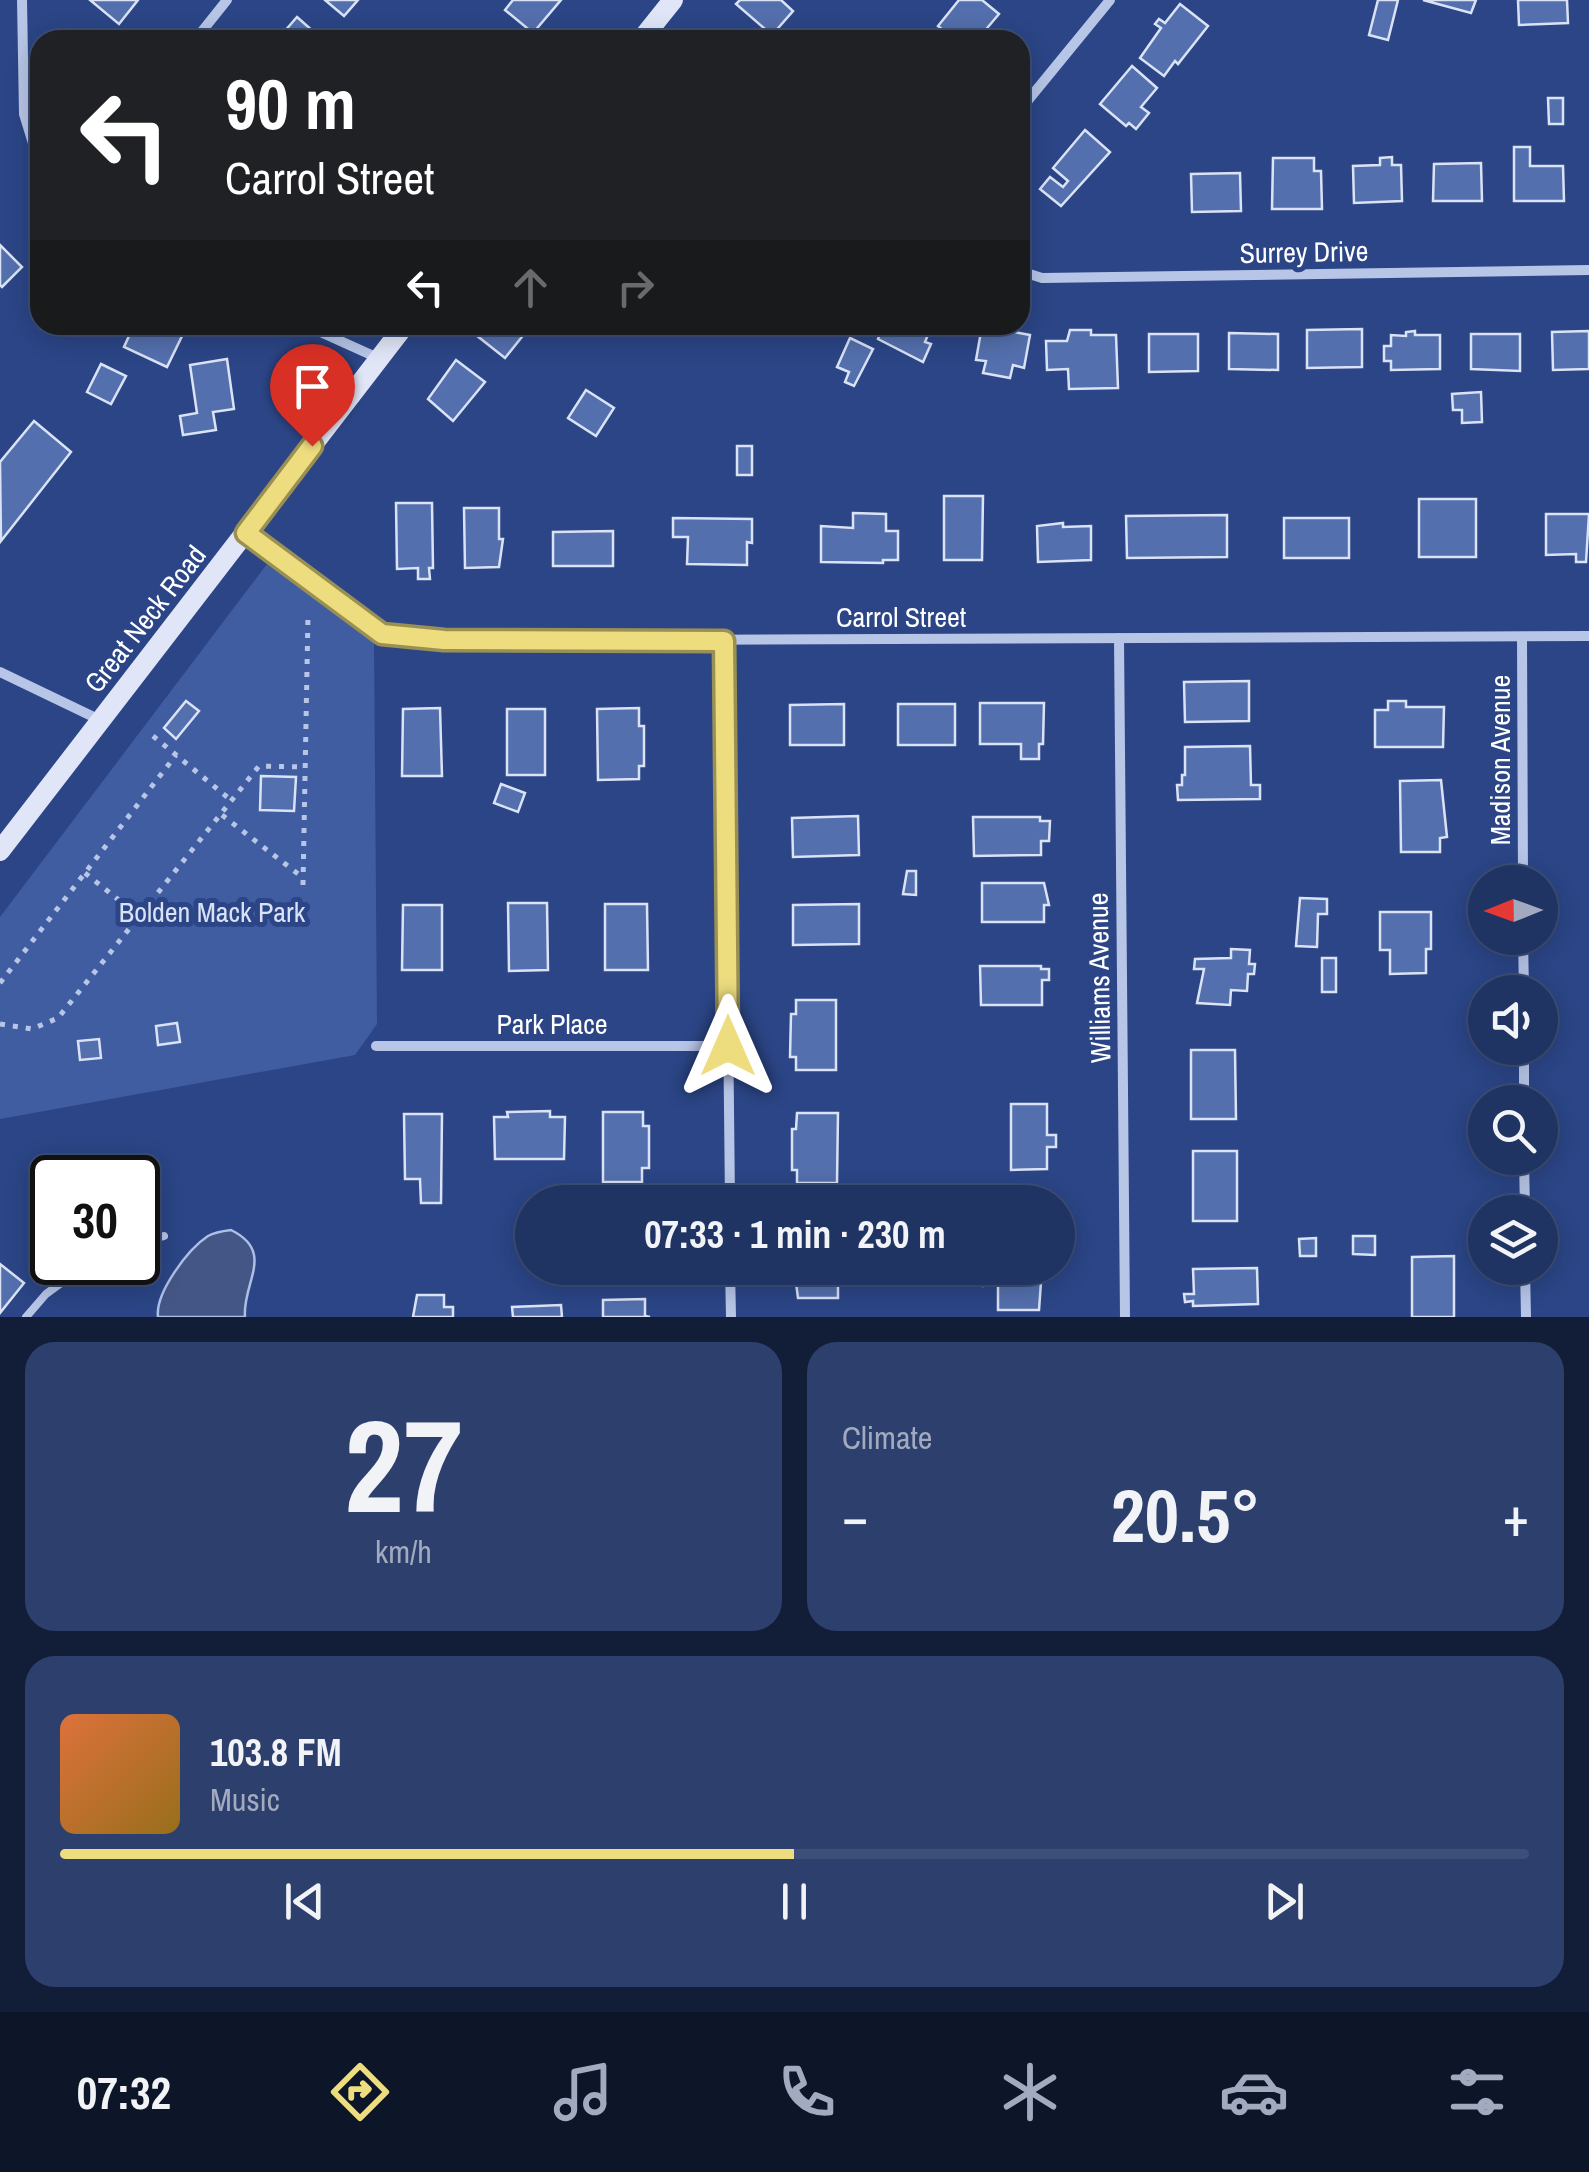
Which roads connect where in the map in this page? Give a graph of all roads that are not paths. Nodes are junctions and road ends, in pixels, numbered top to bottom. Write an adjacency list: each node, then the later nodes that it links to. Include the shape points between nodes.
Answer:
1 (22, 0): 8 (street)
2 (227, 0): 5 (street)
3 (673, 0): 6 (main road)
4 (1110, 0): 7 (street)
5 (203, 30)
6 (656, 30)
7 (1030, 98)
8 (30, 134)
9 (1589, 270): 10 (street, Surrey Drive)
10 (1030, 274)
11 (327, 335): 13 (street)
12 (397, 335): 13 (main road, Great Neck Road)
13 (378, 358): 14 (main road, Great Neck Road)
14 (246, 533): 18 (street, Carrol Street, via 382,634); 20 (main road, Great Neck Road)
15 (1522, 636): 16 (street, Carrol Street); 17 (street, Carrol Street); 22 (street, Madison Avenue)
16 (1589, 636)
17 (1119, 638): 18 (street, Carrol Street); 33 (street, Williams Avenue)
18 (724, 641): 24 (street)
19 (0, 672): 20 (street)
20 (101, 720): 21 (main road, Great Neck Road)
21 (0, 851)
22 (1523, 865)
23 (376, 1046): 24 (street, Park Place)
24 (728, 1046): 25 (street)
25 (730, 1185)
26 (164, 1236): 27 (lane)
27 (160, 1237)
28 (58, 1285): 31 (lane)
29 (730, 1285): 32 (street)
30 (1525, 1285): 34 (street)
31 (26, 1317)
32 (731, 1317)
33 (1125, 1317)
34 (1526, 1317)

